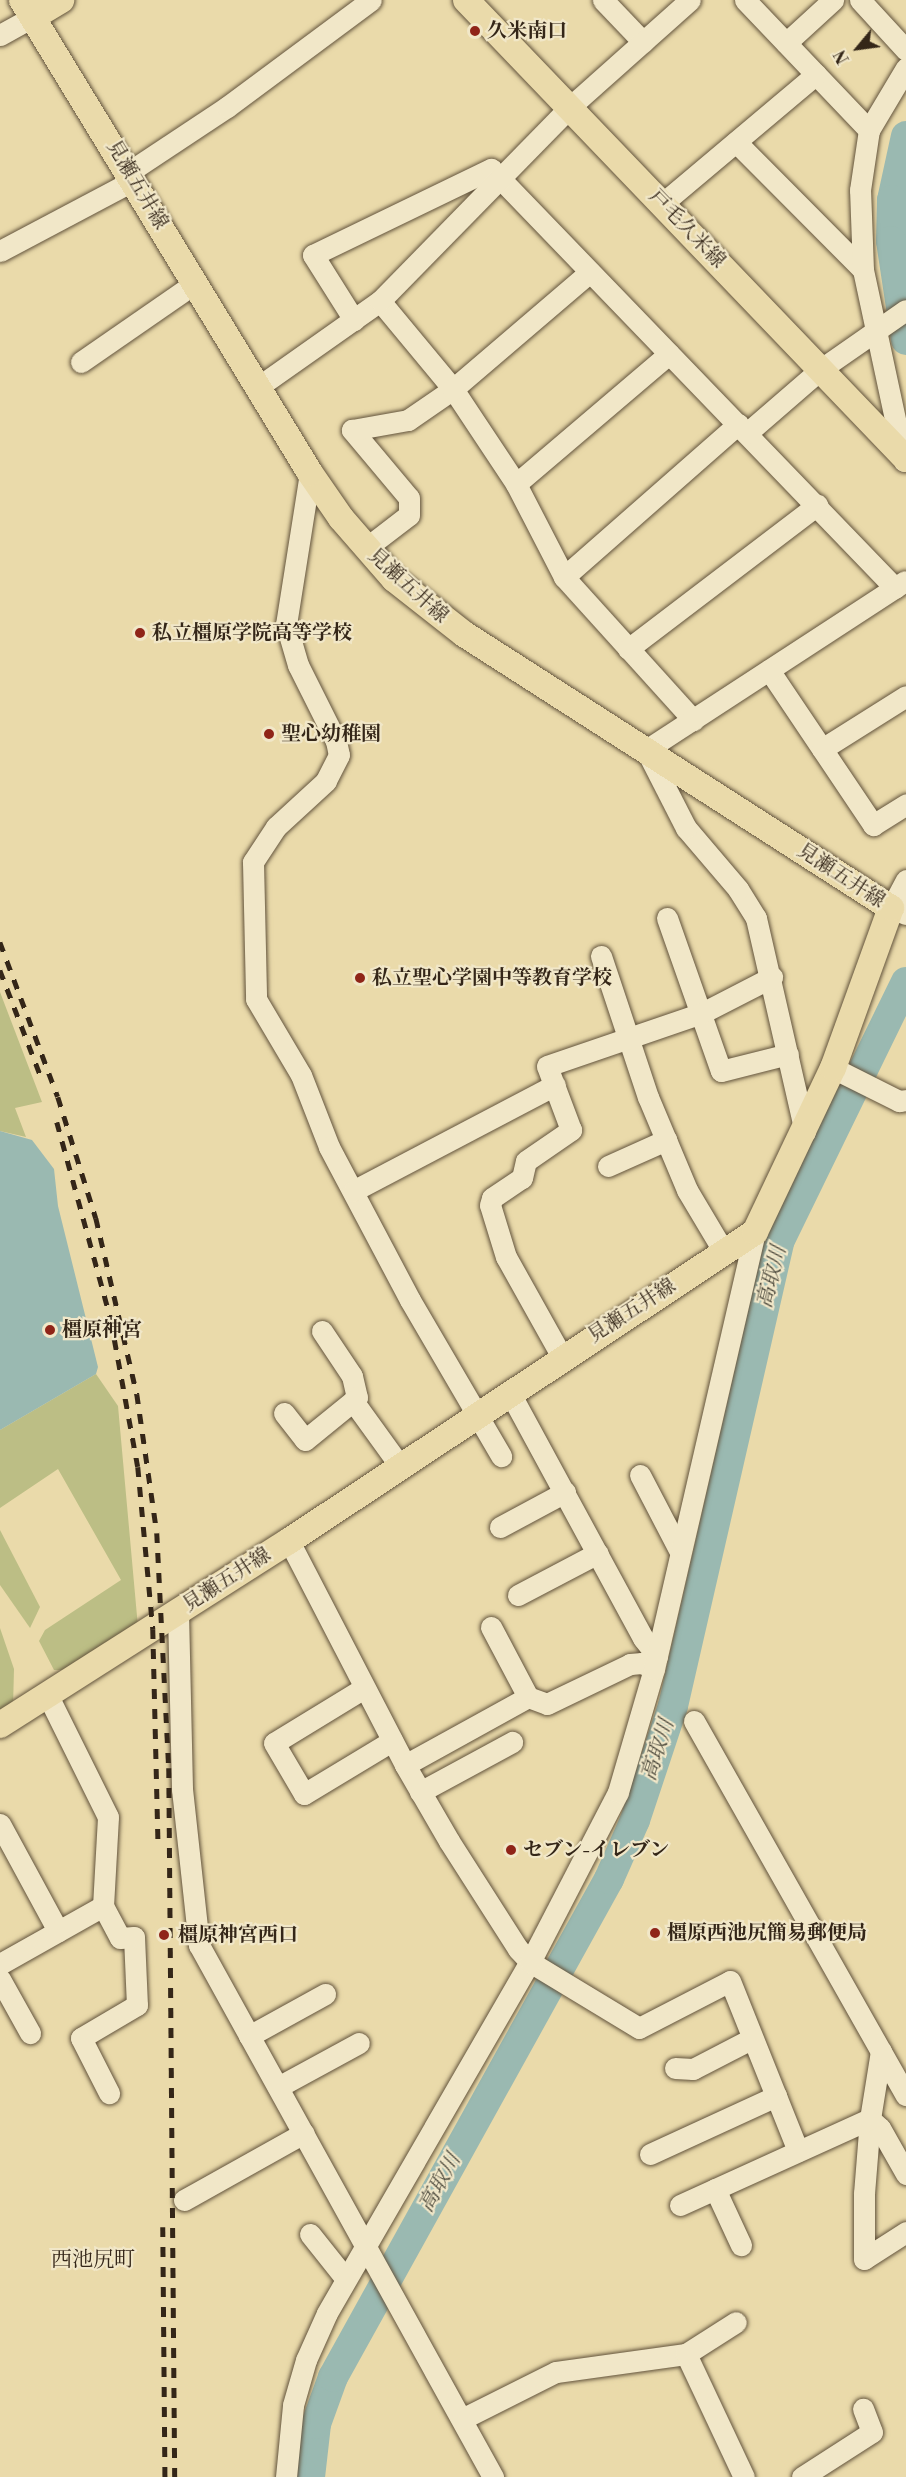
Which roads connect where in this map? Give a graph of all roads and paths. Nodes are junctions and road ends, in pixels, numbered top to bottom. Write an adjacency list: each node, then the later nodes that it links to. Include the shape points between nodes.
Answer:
1 (61, 0): 9 (main road)
2 (371, 0): 19 (street)
3 (466, 0): 16 (main road, 戸毛久米線)
4 (603, 0): 11 (street)
5 (690, 0): 11 (street)
6 (745, 0): 12 (street)
7 (833, 0): 12 (street)
8 (860, 0): 13 (street)
9 (28, 8): 10 (street); 19 (main road, 見瀬五井線)
10 (0, 35)
11 (643, 42): 16 (street)
12 (786, 42): 15 (street)
13 (906, 50)
14 (906, 68): 17 (street)
15 (816, 74): 17 (street); 18 (street)
16 (571, 106): 20 (street); 21 (main road, 戸毛久米線)
17 (869, 130): 23 (street, via 860,190)
18 (736, 142): 21 (street); 23 (street)
19 (132, 176): 22 (street); 25 (main road, 見瀬五井線)
20 (501, 178): 24 (street); 26 (street); 28 (street, via 491,169 313,255)
21 (663, 203): 32 (main road, 戸毛久米線)
22 (0, 251)
23 (863, 270): 29 (street)
24 (590, 272): 30 (street); 34 (street)
25 (195, 283): 31 (street); 33 (main road, 見瀬五井線)
26 (380, 301): 28 (street); 34 (street)
27 (906, 310): 29 (street)
28 (354, 320): 33 (street)
29 (878, 328): 32 (street); 36 (street)
30 (669, 354): 35 (street); 38 (street)
31 (81, 362)
32 (820, 369): 35 (street); 36 (main road, 戸毛久米線)
33 (258, 387): 37 (main road, 見瀬五井線)
34 (453, 389): 38 (street); 40 (street, via 408,420 352,430 409,498 409,515)
35 (743, 428): 39 (street); 41 (street)
36 (905, 462)
37 (310, 473): 40 (main road, 見瀬五井線); 64 (street, via 286,624 298,665 336,741 339,755 326,782 276,827 253,862 254,982 256,999 301,1075 317,1121)
38 (516, 484): 41 (street)
39 (817, 506): 42 (street); 43 (street)
40 (366, 548): 48 (main road, 見瀬五井線, via 427,608)
41 (564, 577): 43 (street)
42 (900, 584): 44 (street)
43 (628, 649): 46 (street)
44 (769, 670): 46 (street); 47 (street)
45 (906, 696): 47 (street)
46 (693, 720): 48 (street)
47 (822, 749): 49 (street, via 873,825)
48 (646, 750): 51 (main road, 見瀬五井線); 54 (street, via 686,828 749,904 763,936)
49 (906, 804)
50 (906, 879): 51 (street)
51 (901, 912): 58 (main road, 見瀬五井線)
52 (668, 918): 55 (street)
53 (601, 956): 56 (street)
54 (772, 977): 55 (street); 57 (street)
55 (702, 1013): 56 (street); 57 (street, via 721,1071)
56 (629, 1038): 59 (street, via 547,1066); 62 (street)
57 (788, 1054): 61 (street)
58 (837, 1070): 60 (street); 61 (main road, 見瀬五井線)
59 (555, 1085): 64 (street); 68 (street, via 571,1130 526,1161 522,1178 492,1198 490,1205 506,1257)
60 (902, 1100)
61 (805, 1132): 65 (main road, 見瀬五井線)
62 (666, 1140): 63 (street); 66 (street, via 687,1190)
63 (608, 1166)
64 (352, 1191): 72 (street)
65 (754, 1232): 66 (main road, 見瀬五井線); 79 (street)
66 (724, 1252): 68 (main road, 見瀬五井線)
67 (322, 1331): 70 (street, via 352,1376 357,1397)
68 (562, 1357): 69 (main road, 見瀬五井線)
69 (510, 1393): 72 (main road, 見瀬五井線); 76 (street)
70 (353, 1401): 71 (street, via 304,1440); 74 (street)
71 (284, 1413)
72 (476, 1416): 73 (street); 74 (main road, 見瀬五井線)
73 (501, 1456)
74 (400, 1466): 78 (main road, 見瀬五井線)
75 (640, 1475): 79 (street)
76 (565, 1492): 77 (street); 80 (street)
77 (500, 1527)
78 (289, 1541): 82 (main road, 見瀬五井線); 85 (street)
79 (680, 1552): 84 (street)
80 (598, 1553): 81 (street); 84 (street)
81 (518, 1595)
82 (178, 1612): 86 (main road, 見瀬五井線); 101 (street, via 180,1755 195,1929 206,1960)
83 (491, 1627): 87 (street)
84 (655, 1662): 87 (street, via 630,1664 547,1704); 98 (street, via 636,1740 606,1821)
85 (364, 1688): 90 (street); 90 (street, via 274,1743 304,1794)
86 (46, 1694): 89 (main road, 見瀬五井線); 95 (street, via 108,1817)
87 (528, 1697): 92 (street)
88 (694, 1721): 104 (street)
89 (0, 1725)
90 (392, 1742): 92 (street)
91 (512, 1742): 93 (street)
92 (405, 1765): 93 (street)
93 (420, 1792): 98 (street, via 494,1913)
94 (0, 1824): 96 (street)
95 (103, 1906): 96 (street); 107 (street, via 120,1938 134,1937 137,2005 81,2038)
96 (58, 1931): 97 (street)
97 (2, 1962): 100 (street)
98 (533, 1964): 102 (street, via 639,2028 730,1981); 121 (street)
99 (325, 1994): 101 (street)
100 (30, 2033)
101 (249, 2037): 106 (street)
102 (751, 2039): 105 (street, via 693,2068); 109 (street)
103 (359, 2043): 106 (street)
104 (881, 2051): 108 (street); 110 (street)
105 (675, 2068)
106 (278, 2087): 111 (street)
107 (109, 2093)
108 (906, 2095)
109 (776, 2096): 112 (street); 113 (street)
110 (870, 2119): 112 (street); 114 (street, via 880,2128); 118 (street, via 864,2259)
111 (303, 2133): 116 (street); 121 (street)
112 (798, 2151): 115 (street)
113 (650, 2154)
114 (906, 2174)
115 (716, 2189): 117 (street); 120 (street)
116 (184, 2200)
117 (680, 2205)
118 (906, 2232)
119 (310, 2234): 122 (street)
120 (741, 2245)
121 (369, 2250): 122 (street); 126 (street)
122 (345, 2278): 128 (street, via 306,2360 293,2405)
123 (736, 2322): 124 (street)
124 (686, 2354): 126 (street, via 556,2372); 130 (street)
125 (863, 2409): 127 (street, via 872,2432)
126 (462, 2419): 129 (street)
127 (815, 2473)
128 (286, 2477)
129 (493, 2477)
130 (744, 2477)

